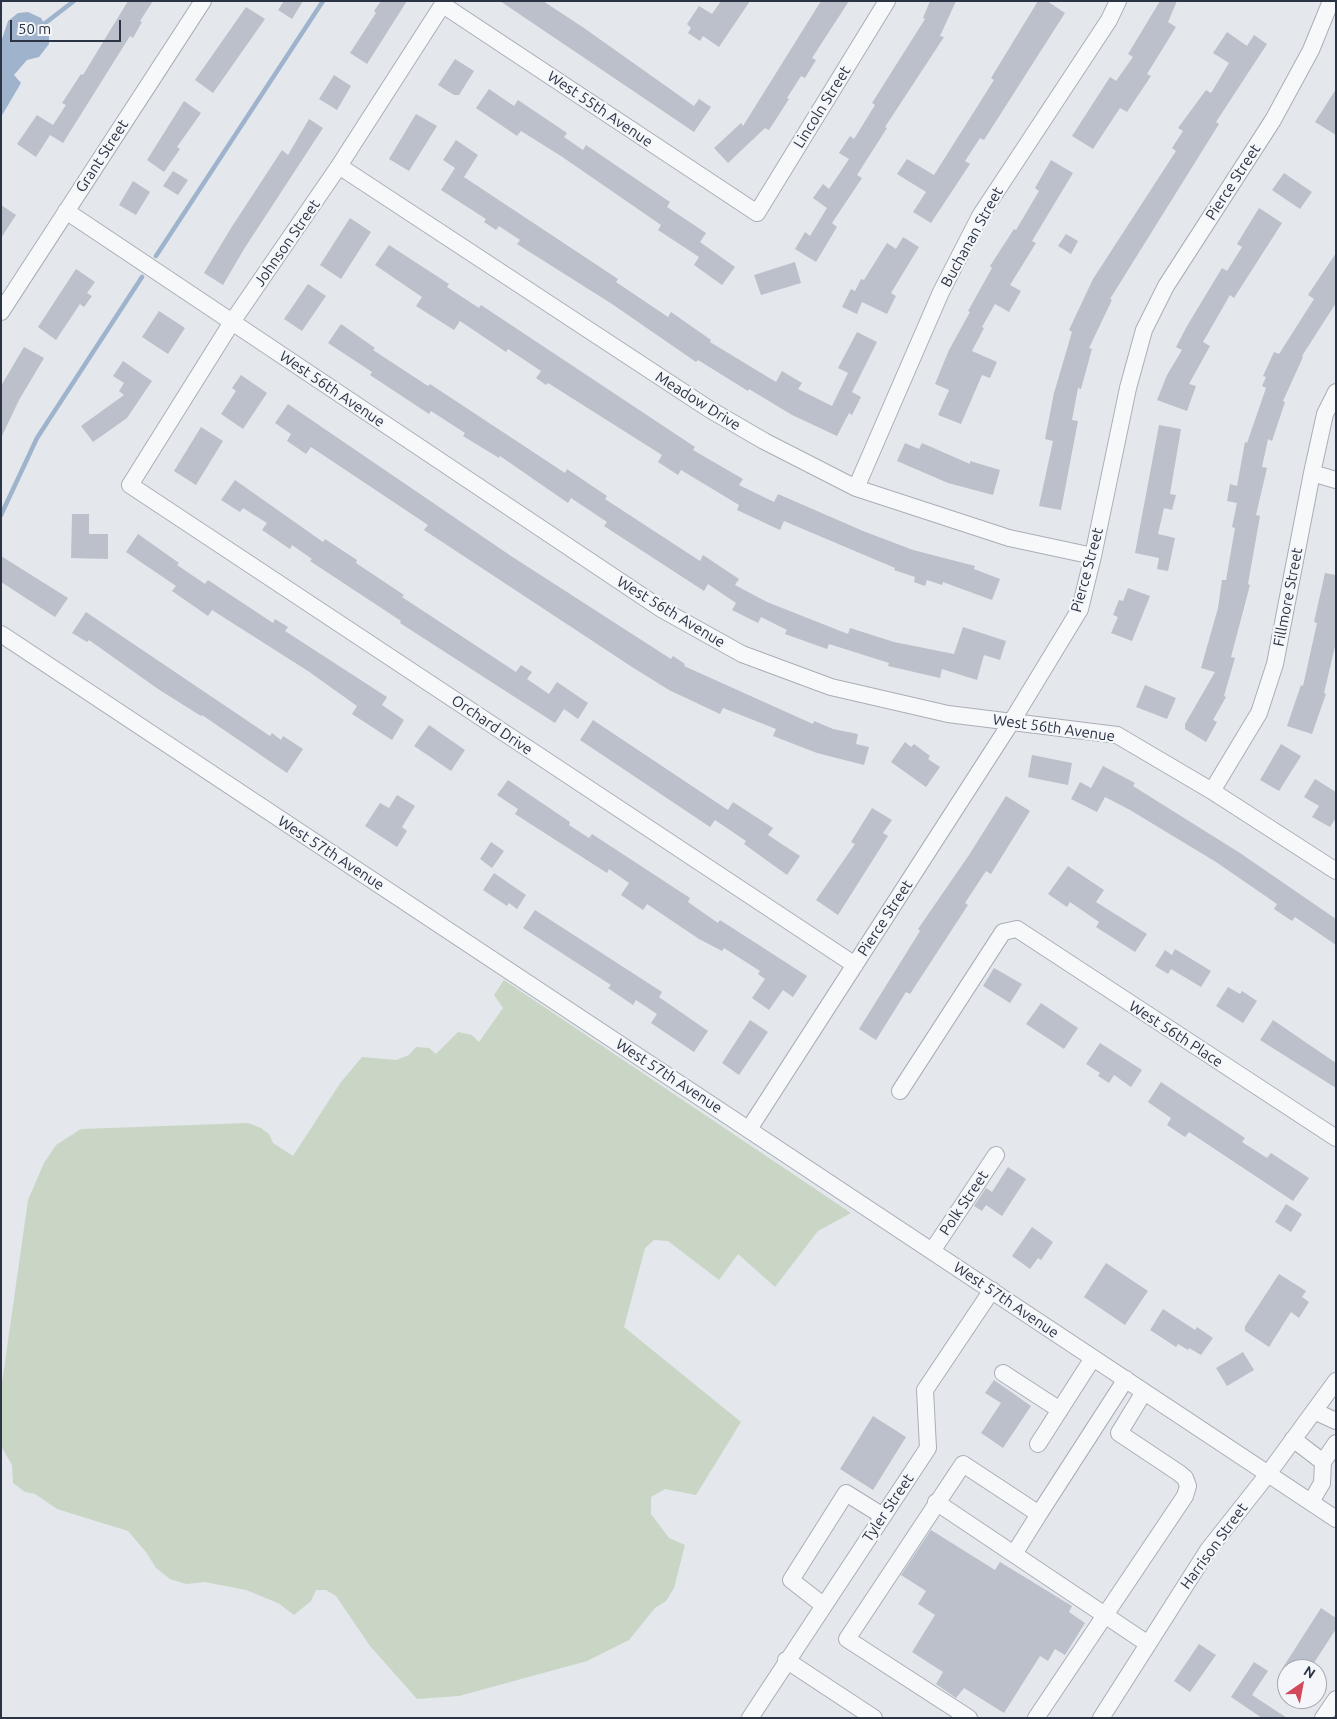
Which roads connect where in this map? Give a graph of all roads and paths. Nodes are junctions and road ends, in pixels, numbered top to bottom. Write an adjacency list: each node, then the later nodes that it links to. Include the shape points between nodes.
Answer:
1 (203, 1): 7 (street, Grant Street)
2 (887, 1): 8 (street, Lincoln Street)
3 (1118, 1): 15 (street, Buchanan Street, via 1109,20 980,216 941,292)
4 (1331, 1): 16 (street, Pierce Street, via 1311,50 1272,120 1166,286 1144,330 1128,388)
5 (444, 3): 6 (street, Johnson Street); 8 (street, West 55th Avenue)
6 (339, 166): 10 (street, Johnson Street); 15 (street, Meadow Drive, via 709,409)
7 (66, 211): 9 (street, Grant Street); 10 (street, West 56th Avenue)
8 (757, 213)
9 (1, 312)
10 (232, 322): 14 (street, Johnson Street); 18 (street, West 56th Avenue, via 663,610 742,654 831,687 948,714)
11 (1336, 392): 12 (street, Fillmore Street, via 1325,414)
12 (1312, 473): 13 (street); 19 (street, Fillmore Street, via 1275,664 1259,713)
13 (1336, 480)
14 (130, 485): 21 (street, Orchard Drive)
15 (856, 488): 16 (street, Meadow Drive, via 1008,538)
16 (1093, 556): 18 (street, Pierce Street, via 1080,609)
17 (1, 634): 23 (street, West 57th Avenue)
18 (1012, 721): 19 (street, West 56th Avenue, via 1117,736); 21 (street, Pierce Street)
19 (1212, 791): 20 (street, West 56th Avenue)
20 (1336, 871)
21 (855, 965): 23 (street, Pierce Street)
22 (900, 1091): 24 (street, West 56th Place, via 1003,932 1016,929)
23 (749, 1129): 26 (street, West 57th Avenue)
24 (1336, 1138)
25 (996, 1155): 26 (street, Polk Street)
26 (932, 1250): 27 (street, West 57th Avenue)
27 (992, 1290): 28 (street, West 57th Avenue); 46 (street, Tyler Street, via 925,1390 928,1448)
28 (1093, 1358): 30 (street, West 57th Avenue); 33 (street)
29 (1004, 1373): 33 (street)
30 (1126, 1379): 32 (street, West 57th Avenue); 35 (street)
31 (1336, 1382): 34 (street, Harrison Street)
32 (1144, 1392): 37 (street); 42 (street, West 57th Avenue)
33 (1060, 1410): 40 (street)
34 (1314, 1411): 36 (street); 38 (street, Harrison Street)
35 (1099, 1421): 37 (street); 45 (street)
36 (1336, 1421)
37 (1119, 1433): 50 (street, via 1179,1473 1188,1486 1185,1496)
38 (1294, 1439): 41 (street); 42 (street, Harrison Street)
39 (1336, 1443): 41 (street)
40 (1038, 1444)
41 (1324, 1462): 44 (street, via 1322,1483)
42 (1268, 1474): 44 (street, West 57th Avenue); 51 (street, Harrison Street, via 1208,1550)
43 (936, 1502): 45 (street, via 963,1464); 48 (street); 56 (street, via 847,1639)
44 (1311, 1502): 47 (street, West 57th Avenue)
45 (1039, 1514): 48 (street)
46 (883, 1516): 49 (street, Tyler Street); 49 (street, via 846,1493 791,1580)
47 (1336, 1519)
48 (1014, 1554): 50 (street)
49 (823, 1604): 52 (street, Tyler Street)
50 (1105, 1614): 51 (street); 57 (street)
51 (1148, 1644): 58 (street, Harrison Street)
52 (786, 1660): 54 (street, Tyler Street); 55 (street)
53 (1336, 1699): 59 (street)
54 (750, 1718)
55 (874, 1718)
56 (969, 1718)
57 (1036, 1718)
58 (1101, 1718)
59 (1323, 1718)

